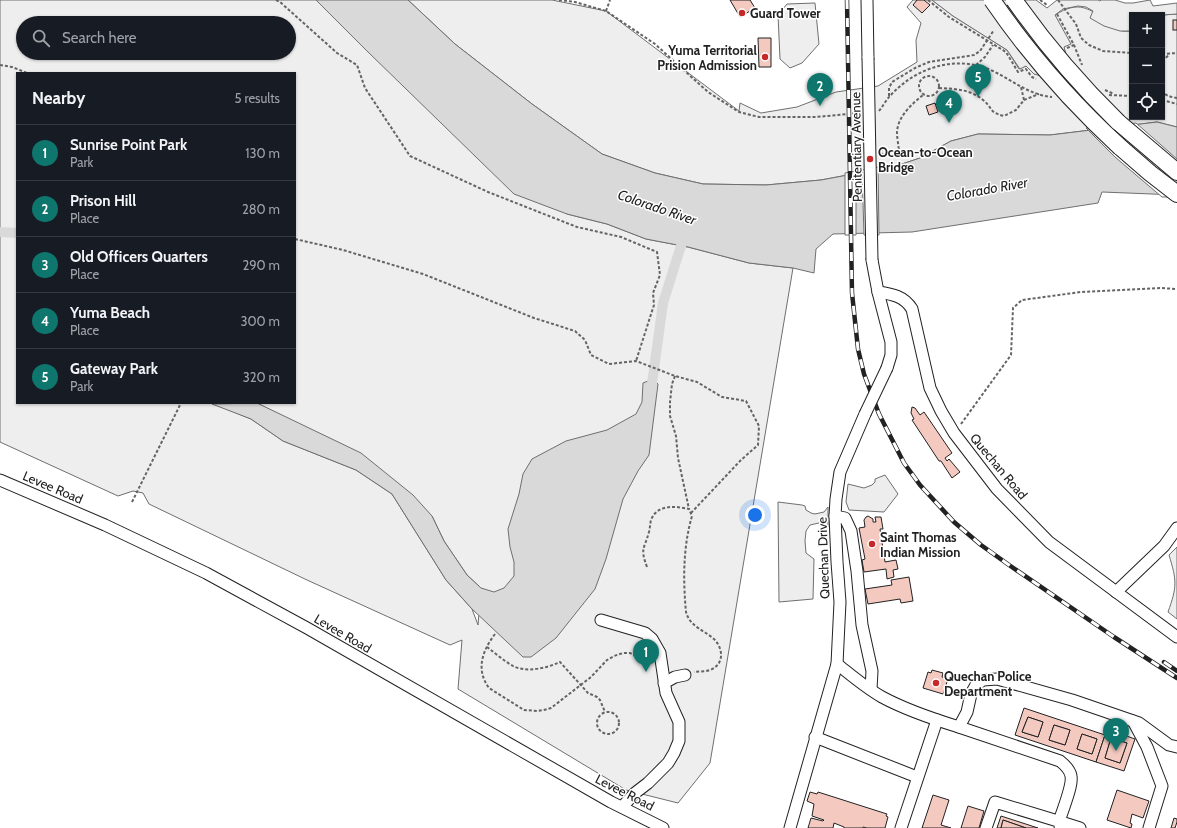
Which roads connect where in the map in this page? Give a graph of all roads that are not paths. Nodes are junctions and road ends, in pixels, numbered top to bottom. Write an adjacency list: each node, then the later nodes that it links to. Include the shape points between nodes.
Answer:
1 (867, 0): 6 (street, Penitentiary Avenue, bridge, via 872,260)
2 (992, 0): 5 (highway, bridge, via 1023,43 1065,93 1104,133)
3 (1014, 0): 4 (highway, bridge, via 1088,92 1134,137)
4 (1177, 172)
5 (1177, 194)
6 (878, 292): 8 (street, Quechan Drive, bridge, via 891,342 891,355 840,472); 10 (street, Quechan Road, via 900,297 912,309 930,388 954,433 997,490 1049,542)
7 (0, 480): 23 (street, Levee Road, via 105,525 206,573)
8 (835, 516): 13 (street, Quechan Drive, via 840,602); 16 (street, via 845,518 851,531 862,625 872,671)
9 (1177, 528): 10 (street, via 1164,546)
10 (1116, 592): 12 (street, Quechan Road)
11 (601, 620): 15 (street, via 645,633 652,639 660,653)
12 (1177, 637)
13 (837, 664): 16 (street); 20 (street, Quechan Drive)
14 (684, 675): 15 (street)
15 (664, 683): 23 (street, via 679,722 679,740 668,763)
16 (871, 689): 17 (street, via 882,697)
17 (937, 720): 19 (street); 22 (street)
18 (1133, 721): 19 (street, via 1072,700 997,679 983,680 976,685); 21 (street, via 1169,745); 30 (street, via 1147,747 1162,786)
19 (959, 727): 24 (street, via 1065,764 1071,776 1071,784)
20 (815, 737): 22 (street); 26 (street, Quechan Drive)
21 (1177, 747)
22 (917, 777): 27 (street)
23 (622, 807): 25 (street, Levee Road)
24 (1060, 824): 28 (street, via 995,802); 29 (street)
25 (664, 828)
26 (790, 828)
27 (901, 828)
28 (986, 828)
29 (1080, 828)
30 (1149, 828)

